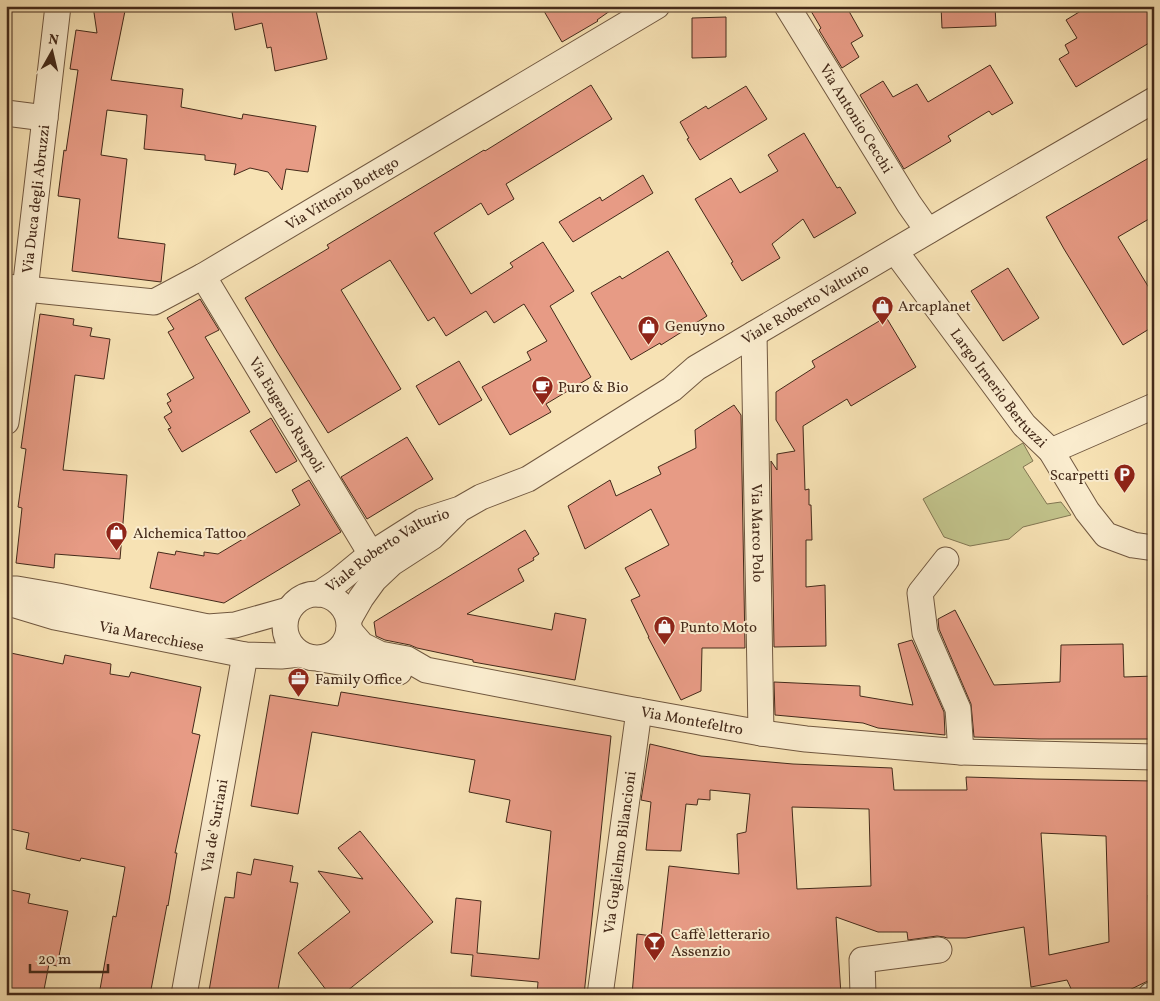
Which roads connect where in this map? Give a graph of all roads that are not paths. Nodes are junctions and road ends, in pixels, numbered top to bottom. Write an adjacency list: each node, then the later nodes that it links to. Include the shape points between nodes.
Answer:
1 (58, 6): 6 (street, Via Duca degli Abruzzi)
2 (657, 6): 9 (street, Via Vittorio Bottego)
3 (787, 6): 7 (street, Via Antonio Cecchi)
4 (1154, 100): 7 (street, Viale Roberto Valturio)
5 (6, 113): 6 (street)
6 (45, 118): 10 (street, Via Duca degli Abruzzi)
7 (928, 231): 8 (street, Viale Roberto Valturio)
8 (895, 251): 11 (street, Viale Roberto Valturio); 14 (street, Largo Irnerio Bertuzzi, via 1024,425)
9 (203, 276): 10 (street, Via Vittorio Bottego, via 154,302); 17 (street, Via Eugenio Ruspoli)
10 (16, 288): 13 (street, Via Duca degli Abruzzi)
11 (754, 334): 15 (street, Viale Roberto Valturio, via 696,368 672,389 528,479 481,497); 28 (street, Via Marco Polo)
12 (1154, 406): 14 (street, Largo Irnerio Bertuzzi)
13 (6, 422)
14 (1051, 451): 16 (street, Largo Irnerio Bertuzzi, via 1087,511 1106,535)
15 (460, 509): 17 (street, Viale Roberto Valturio, via 423,521); 23 (street, Viale Roberto Valturio, via 432,537 392,563 374,580)
16 (1154, 548)
17 (371, 554): 20 (street, Viale Roberto Valturio)
18 (946, 560): 29 (street, via 920,592 926,633 958,709)
19 (6, 589): 22 (street, Via Marecchiese, via 58,596 208,627 234,626)
20 (319, 594): 22 (street, via 301,597); 23 (street, via 338,601)
21 (6, 601): 24 (street, Via Marecchiese, via 55,617)
22 (288, 610): 25 (street, via 284,629 286,638 292,647)
23 (349, 624): 25 (street, via 347,640 341,648 333,654); 26 (street, Via Montefeltro, via 362,645 380,654 407,659)
24 (245, 655): 25 (street, Via Marecchiese); 32 (street, Via de' Suriani)
25 (311, 656): 26 (street, Via Montefeltro, via 408,674)
26 (426, 670): 27 (street, Via Montefeltro)
27 (639, 711): 28 (street, Via Montefeltro); 33 (street, Via Guglielmo Bilancioni)
28 (761, 732): 29 (street, Via Montefeltro)
29 (961, 752): 30 (street, Via Montefeltro)
30 (1154, 757)
31 (939, 950): 34 (street, via 862,960)
32 (184, 995)
33 (600, 995)
34 (864, 995)

